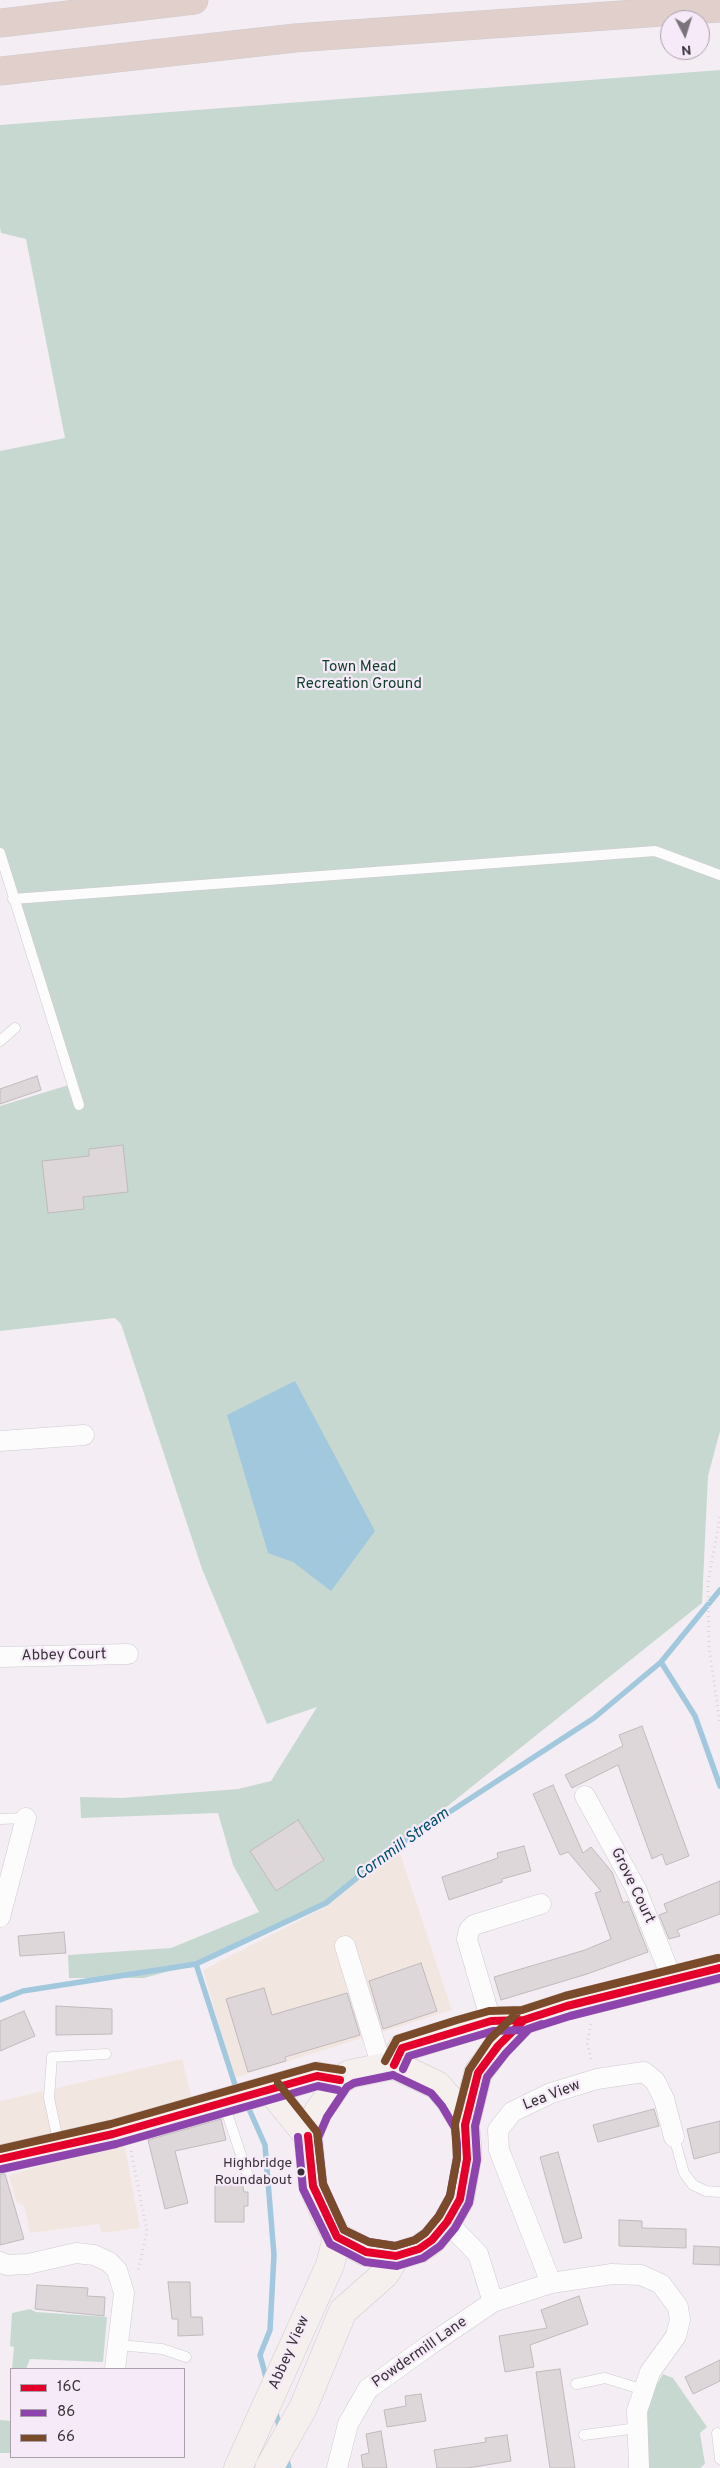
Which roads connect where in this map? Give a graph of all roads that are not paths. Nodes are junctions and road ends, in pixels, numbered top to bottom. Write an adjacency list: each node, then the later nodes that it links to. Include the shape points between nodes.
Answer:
1 (194, 0): 3 (highway)
2 (720, 8): 4 (highway, via 295,38)
3 (0, 23)
4 (0, 71)
5 (0, 853): 7 (lane)
6 (720, 875): 7 (lane, via 655,851)
7 (13, 898): 10 (lane)
8 (15, 1028): 9 (lane)
9 (0, 1041)
10 (79, 1105)
11 (84, 1435): 12 (street)
12 (0, 1441)
13 (128, 1654): 14 (street, Abbey Court)
14 (0, 1657)
15 (585, 1796): 22 (street, Grove Court, via 636,1889)
16 (26, 1818): 17 (lane); 19 (street)
17 (0, 1819)
18 (541, 1904): 24 (street, via 474,1925 469,1930 467,1939)
19 (0, 1917)
20 (345, 1946): 26 (street)
21 (720, 1968): 22 (main road)
22 (672, 1979): 23 (main road)
23 (524, 2020): 24 (main road); 30 (main road, via 498,2046 478,2073)
24 (491, 2021): 26 (main road, via 402,2048)
25 (106, 2054): 33 (lane, via 52,2057 49,2098)
26 (388, 2066): 27 (main road, via 350,2074); 30 (main road, via 437,2085)
27 (340, 2080): 28 (main road, via 316,2076); 31 (main road, via 318,2112)
28 (270, 2089): 29 (main road); 31 (main road)
29 (224, 2104): 33 (main road); 35 (lane)
30 (464, 2125): 37 (main road, via 468,2143 464,2175 460,2199)
31 (308, 2136): 38 (main road, via 313,2186)
32 (674, 2137): 36 (lane, via 684,2174 693,2185 706,2192); 41 (street, Lea View, via 664,2099 655,2081 644,2072 597,2079 551,2094 512,2112 498,2130 499,2150)
33 (59, 2146): 34 (main road)
34 (0, 2159)
35 (248, 2179)
36 (720, 2192)
37 (448, 2222): 39 (main road, via 419,2249); 42 (street, via 478,2254)
38 (338, 2237): 39 (main road, via 366,2252); 53 (main road, Abbey View, via 330,2265)
39 (396, 2256): 51 (main road, via 385,2274 343,2311 303,2408)
40 (0, 2262): 43 (street, via 7,2266 28,2264 76,2253 94,2255 108,2262 117,2270 124,2293)
41 (552, 2283): 42 (street, Powdermill Lane); 47 (street, Powdermill Lane, via 612,2274 641,2275 661,2284 678,2307 680,2320 676,2336 650,2372)
42 (493, 2302): 54 (street, Powdermill Lane, via 368,2389 348,2424)
43 (119, 2345): 44 (lane, via 162,2348); 45 (street)
44 (186, 2357)
45 (115, 2368)
46 (576, 2384): 47 (lane, via 605,2378)
47 (644, 2390): 48 (street, Powdermill Lane)
48 (638, 2428): 50 (lane); 55 (street, Powdermill Lane)
49 (717, 2433): 52 (lane)
50 (584, 2435)
51 (274, 2459)
52 (720, 2459)
53 (238, 2468)
54 (337, 2468)
55 (639, 2468)

